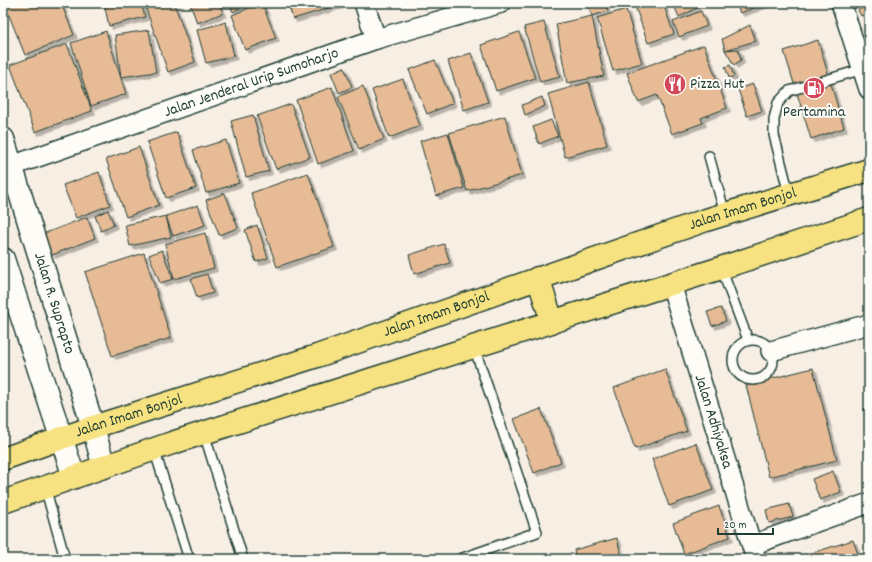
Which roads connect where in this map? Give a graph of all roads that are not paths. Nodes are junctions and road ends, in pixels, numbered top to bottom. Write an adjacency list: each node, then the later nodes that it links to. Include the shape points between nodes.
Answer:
1 (364, 3): 4 (street)
2 (501, 3): 4 (street, Jalan Jenderal Urip Sumoharjo)
3 (841, 3): 5 (street)
4 (376, 39): 9 (street, Jalan Jenderal Urip Sumoharjo)
5 (863, 70): 6 (street); 11 (lane, via 789,91 778,103 774,135)
6 (869, 89)
7 (3, 139): 9 (main road, Jalan R. Suprapto)
8 (709, 156): 12 (lane)
9 (8, 168): 23 (main road, Jalan R. Suprapto)
10 (869, 170): 11 (highway, Jalan Imam Bonjol)
11 (789, 194): 12 (highway, Jalan Imam Bonjol)
12 (725, 214): 16 (highway, Jalan Imam Bonjol)
13 (869, 219): 15 (highway)
14 (3, 258): 25 (main road)
15 (721, 268): 17 (highway); 20 (lane)
16 (538, 278): 18 (highway); 23 (highway, Jalan Imam Bonjol, via 316,356)
17 (671, 284): 18 (highway); 33 (street, Jalan Adhiyaksa)
18 (552, 321): 21 (highway)
19 (869, 324): 22 (street)
20 (748, 340): 22 (lane, via 762,342); 22 (lane, via 737,348 733,361 739,374 744,377 751,380 764,376 772,365)
21 (474, 347): 24 (highway); 37 (lane, via 538,532)
22 (771, 351)
23 (94, 427): 25 (highway, Jalan Imam Bonjol); 28 (main road, Jalan R. Suprapto)
24 (204, 433): 26 (highway); 36 (lane)
25 (61, 438): 27 (highway, Jalan Imam Bonjol); 29 (main road)
26 (154, 449): 28 (highway); 35 (lane)
27 (3, 459)
28 (104, 467): 29 (highway)
29 (74, 477): 30 (highway)
30 (45, 487): 31 (highway); 34 (lane)
31 (3, 502)
32 (869, 503): 33 (street)
33 (754, 552)
34 (65, 559)
35 (189, 559)
36 (243, 559)
37 (460, 559)

